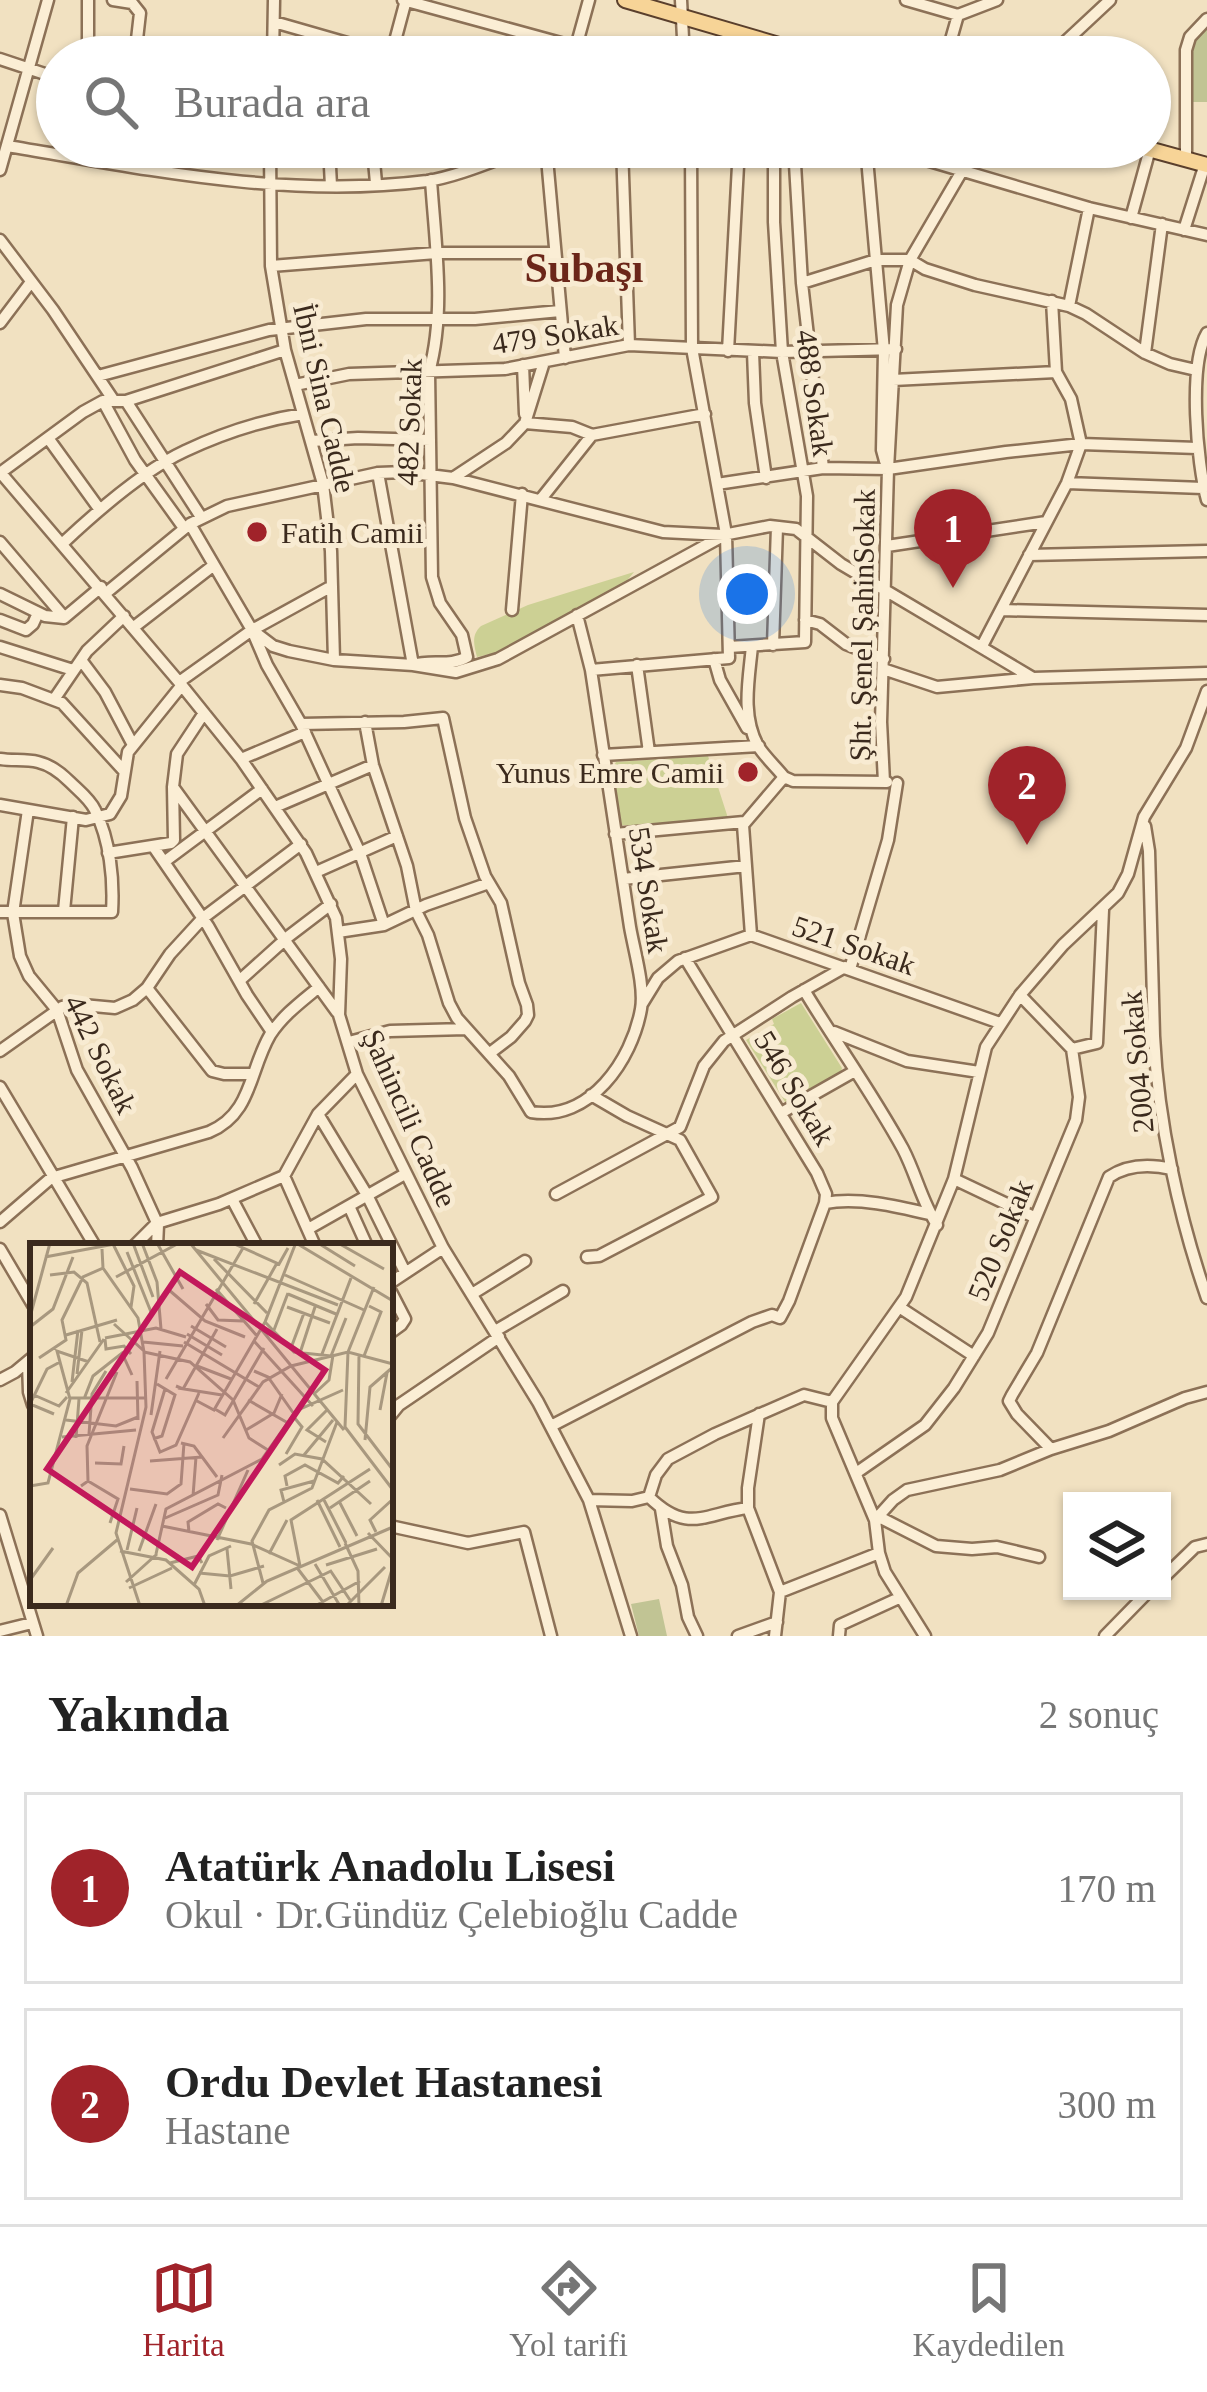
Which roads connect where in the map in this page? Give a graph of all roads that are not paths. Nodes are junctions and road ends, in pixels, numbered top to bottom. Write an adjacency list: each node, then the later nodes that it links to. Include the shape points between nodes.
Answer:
1 (48, 0): 16 (street)
2 (88, 0): 17 (street)
3 (113, 0): 18 (street, via 140,13)
4 (274, 0): 15 (street)
5 (404, 0): 21 (street); 22 (street)
6 (589, 0): 23 (street)
7 (625, 0): 12 (main road)
8 (906, 0): 11 (street)
9 (997, 0): 13 (street)
10 (1111, 0): 26 (street)
11 (924, 2): 13 (street)
12 (681, 7): 24 (main road)
13 (958, 15): 25 (street)
14 (1207, 19): 34 (street, via 1186,50)
15 (274, 22): 19 (street); 20 (street)
16 (38, 36)
17 (88, 36)
18 (137, 36)
19 (274, 36)
20 (323, 36)
21 (398, 36)
22 (539, 36)
23 (579, 36)
24 (751, 36)
25 (952, 36)
26 (1072, 36)
27 (36, 41): 29 (street)
28 (0, 59): 29 (street)
29 (28, 69): 30 (street); 31 (street)
30 (36, 71)
31 (7, 146): 32 (street); 51 (street)
32 (36, 149)
33 (1171, 154): 34 (main road)
34 (1186, 158): 35 (main road)
35 (1206, 165): 59 (street)
36 (143, 168): 54 (street)
37 (269, 168): 54 (street, İbni Sina Cadde)
38 (330, 168): 55 (street)
39 (375, 168): 53 (street)
40 (468, 168): 52 (street)
41 (548, 168): 62 (street)
42 (623, 168): 76 (street)
43 (691, 168): 77 (street)
44 (738, 168): 80 (street)
45 (774, 168): 82 (street, 488 Sokak)
46 (795, 168): 68 (street)
47 (868, 168): 64 (street, Şht. Şenel ŞahinSokak)
48 (960, 168): 50 (street)
49 (1142, 168): 57 (street)
50 (964, 169): 56 (street); 65 (street, Şht. Şenel ŞahinSokak)
51 (0, 170)
52 (431, 180): 53 (street); 63 (street, 482 Sokak)
53 (376, 184): 55 (street)
54 (268, 186): 55 (street); 66 (street, İbni Sina Cadde)
55 (331, 186)
56 (1090, 208): 57 (street); 70 (street)
57 (1131, 218): 58 (street)
58 (1162, 224): 59 (street); 84 (street)
59 (1184, 230): 60 (street)
60 (1207, 236)
61 (0, 241): 67 (street)
62 (554, 253): 63 (street); 71 (street)
63 (436, 254): 66 (street); 72 (street, 482 Sokak)
64 (876, 260): 65 (street); 68 (street); 79 (street, Şht. Şenel ŞahinSokak)
65 (910, 260): 69 (street); 79 (street, Şht. Şenel ŞahinSokak)
66 (271, 266): 74 (street, İbni Sina Cadde)
67 (32, 282): 73 (street); 91 (street)
68 (802, 284): 83 (street)
69 (1052, 301): 70 (street); 90 (street)
70 (1070, 306): 84 (street)
71 (560, 311): 72 (street); 85 (street)
72 (437, 320): 74 (street); 89 (street, 482 Sokak)
73 (0, 323)
74 (281, 328): 78 (street, İbni Sina Cadde); 91 (street)
75 (1207, 333): 88 (street)
76 (628, 345): 77 (street, 479 Sokak); 85 (street, 479 Sokak)
77 (692, 348): 80 (street, 479 Sokak); 97 (street)
78 (285, 350): 93 (street, İbni Sina Cadde); 95 (street)
79 (890, 350): 83 (street, 479 Sokak); 92 (street, Şht. Şenel ŞahinSokak); 107 (street, Şht. Şenel ŞahinSokak, via 882,449)
80 (728, 351): 81 (street, 479 Sokak)
81 (753, 352): 82 (street, 479 Sokak); 114 (street)
82 (782, 352): 83 (street, 479 Sokak); 109 (street, 488 Sokak)
83 (810, 352): 106 (street)
84 (1145, 353): 88 (street)
85 (565, 358): 86 (street, 479 Sokak)
86 (544, 362): 87 (street, 479 Sokak); 98 (street)
87 (523, 365): 89 (street, 479 Sokak); 98 (street)
88 (1196, 370): 94 (street)
89 (429, 372): 93 (street, 479 Sokak); 101 (street, 482 Sokak)
90 (1056, 372): 92 (street); 103 (street)
91 (98, 376): 95 (street)
92 (892, 380): 107 (street, Şht. Şenel ŞahinSokak)
93 (295, 385): 96 (street, İbni Sina Cadde)
94 (1202, 388): 104 (street)
95 (114, 401): 100 (street); 105 (street); 112 (street)
96 (303, 413): 102 (street, İbni Sina Cadde); 105 (street)
97 (706, 414): 99 (street); 117 (street)
98 (525, 423): 99 (street); 113 (street)
99 (592, 435): 120 (street)
100 (48, 438): 108 (street); 121 (street)
101 (430, 440): 102 (street); 111 (street, 482 Sokak)
102 (312, 441): 116 (street, İbni Sina Cadde)
103 (1082, 444): 104 (street); 107 (street); 115 (street)
104 (1196, 448): 118 (street)
105 (164, 463): 112 (street); 123 (street)
106 (823, 468): 107 (street); 109 (street)
107 (888, 470): 129 (street, Şht. Şenel ŞahinSokak)
108 (0, 472): 128 (street, Şahincili Cadde)
109 (802, 472): 114 (street); 126 (street, 488 Sokak)
110 (379, 473): 111 (street); 116 (street); 157 (street)
111 (430, 474): 113 (street); 157 (street, 482 Sokak, via 432,577 466,657)
112 (147, 476): 121 (street); 123 (street)
113 (453, 478): 119 (street)
114 (766, 478): 117 (street)
115 (1067, 483): 118 (street); 122 (street)
116 (323, 484): 123 (street, via 250,499); 133 (street, İbni Sina Cadde)
117 (717, 484): 125 (street)
118 (1205, 492)
119 (522, 494): 120 (street); 137 (street)
120 (541, 499): 125 (street, via 663,532)
121 (100, 510): 128 (street)
122 (1046, 522): 129 (street); 131 (street)
123 (192, 523): 132 (street); 135 (street)
124 (777, 526): 125 (street); 126 (street); 148 (street)
125 (724, 535): 141 (street); 152 (street)
126 (808, 539): 134 (street); 145 (street, 488 Sokak)
127 (0, 542): 143 (street)
128 (62, 543): 135 (street, Şahincili Cadde)
129 (887, 546): 134 (street, Şht. Şenel ŞahinSokak)
130 (1207, 550): 131 (street)
131 (1029, 555): 138 (street)
132 (214, 565): 146 (street); 147 (street)
133 (332, 586): 147 (street); 154 (street, İbni Sina Cadde)
134 (886, 589): 150 (street); 155 (street, Şht. Şenel ŞahinSokak)
135 (104, 590): 142 (street, Şahincili Cadde); 143 (street)
136 (0, 594): 139 (street)
137 (512, 610)
138 (1001, 610): 140 (street); 150 (street)
139 (38, 614): 143 (street); 144 (street, via 26,629)
140 (1207, 614)
141 (578, 615): 157 (street, via 476,667); 159 (street, 534 Sokak)
142 (124, 616): 146 (street, Şahincili Cadde); 156 (street)
143 (64, 618)
144 (0, 620)
145 (805, 620): 148 (street, via 805,642); 155 (street)
146 (134, 627): 162 (street, Şahincili Cadde)
147 (252, 630): 154 (street, via 273,646); 162 (street); 168 (street)
148 (773, 644): 149 (street)
149 (752, 646): 152 (street); 170 (street, via 748,720)
150 (982, 646): 161 (street)
151 (0, 647): 156 (street)
152 (729, 652): 153 (street)
153 (714, 659): 158 (street); 170 (street)
154 (334, 660): 157 (street)
155 (883, 664): 161 (street, via 930,687); 179 (street, Şht. Şenel ŞahinSokak, via 881,722)
156 (77, 665): 165 (street); 169 (street, via 110,701)
157 (413, 665)
158 (638, 665): 159 (street); 171 (street)
159 (591, 670): 172 (street, 534 Sokak)
160 (1207, 673): 161 (street)
161 (1033, 678)
162 (181, 683): 166 (street, Şahincili Cadde); 169 (street)
163 (0, 685): 165 (street)
164 (1207, 691): 186 (street, via 1186,748)
165 (55, 698): 176 (street)
166 (204, 713): 174 (street, Şahincili Cadde); 180 (street, via 181,745)
167 (364, 722): 168 (street); 175 (street); 200 (street, via 443,718)
168 (302, 725): 174 (street); 178 (street)
169 (133, 745): 176 (street)
170 (758, 746): 171 (street); 177 (street)
171 (649, 752): 172 (street)
172 (603, 755): 190 (street, 534 Sokak)
173 (0, 759): 187 (street, via 51,767)
174 (241, 759): 181 (street, Şahincili Cadde)
175 (373, 765): 178 (street); 191 (street)
176 (124, 771): 187 (street, via 116,808)
177 (784, 777): 179 (street); 188 (street)
178 (329, 782): 183 (street); 194 (street)
179 (898, 784): 213 (street, Şht. Şenel ŞahinSokak)
180 (173, 787): 189 (street); 193 (street, via 176,836)
181 (262, 789): 183 (street, Şahincili Cadde); 189 (street)
182 (0, 805): 184 (street)
183 (275, 807): 192 (street, Şahincili Cadde)
184 (28, 810): 185 (street); 206 (street, 442 Sokak)
185 (73, 817): 187 (street); 204 (street)
186 (1144, 817): 203 (street, via 1128,874); 241 (street, 2004 Sokak, via 1154,1038)
187 (97, 818): 195 (street)
188 (744, 822): 190 (street); 197 (street)
189 (206, 832): 196 (street); 201 (street)
190 (616, 834): 199 (street, 534 Sokak)
191 (397, 836): 194 (street); 205 (street)
192 (301, 844): 198 (street, Şahincili Cadde); 201 (street)
193 (153, 846): 195 (street); 196 (street)
194 (360, 853): 198 (street); 208 (street)
195 (108, 854): 204 (street, via 112,912)
196 (166, 866): 207 (street)
197 (746, 866): 199 (street); 210 (street)
198 (316, 872): 202 (street, Şahincili Cadde)
199 (623, 879): 219 (street, 534 Sokak)
200 (489, 883): 205 (street); 230 (street, via 528,1012)
201 (246, 885): 207 (street); 211 (street)
202 (331, 904): 209 (street, Şahincili Cadde); 211 (street)
203 (1103, 910): 218 (street); 228 (street, via 1097,1043)
204 (64, 911): 206 (street)
205 (416, 911): 208 (street); 223 (street)
206 (6, 912): 220 (street, 442 Sokak, via 23,966)
207 (202, 918): 214 (street); 216 (street)
208 (384, 925): 209 (street)
209 (338, 932): 221 (street, Şahincili Cadde)
210 (751, 935): 212 (street, 521 Sokak); 213 (street, 521 Sokak)
211 (286, 938): 214 (street); 215 (street)
212 (685, 958): 219 (street, 521 Sokak, via 665,970); 226 (street, 546 Sokak)
213 (848, 968): 217 (street); 222 (street, 521 Sokak)
214 (239, 981): 225 (street)
215 (319, 987): 221 (street); 225 (street)
216 (147, 988): 220 (street, via 126,1006); 233 (street, via 212,1071)
217 (804, 990): 224 (street); 226 (street)
218 (1020, 995): 222 (street); 228 (street)
219 (642, 1004): 236 (street, 534 Sokak, via 618,1070)
220 (56, 1010): 229 (street); 240 (street, 442 Sokak, via 77,1070)
221 (339, 1015): 227 (street, Şahincili Cadde)
222 (1000, 1023): 232 (street)
223 (466, 1029): 227 (street, via 390,1031); 230 (street)
224 (831, 1031): 231 (street); 232 (street, via 907,1061)
225 (272, 1032): 233 (street)
226 (734, 1034): 237 (street, 546 Sokak); 239 (street, via 704,1066 680,1127)
227 (349, 1042): 234 (street, Şahincili Cadde)
228 (1072, 1049): 251 (street, 520 Sokak, via 1079,1109)
229 (0, 1051)
230 (490, 1053): 236 (street, via 531,1112 554,1113)
231 (855, 1072): 237 (street); 252 (street, via 902,1147)
232 (979, 1072): 245 (street)
233 (252, 1074): 240 (street, via 229,1122)
234 (358, 1074): 238 (street); 242 (street, Şahincili Cadde)
235 (0, 1087): 244 (street)
236 (591, 1095): 239 (street)
237 (782, 1113): 249 (street, 546 Sokak, via 822,1181)
238 (318, 1114): 243 (street); 247 (street)
239 (669, 1134): 246 (street); 266 (street, via 712,1197)
240 (126, 1158): 244 (street); 254 (street, 442 Sokak)
241 (1172, 1169): 273 (street, 2004 Sokak); 287 (street, via 1137,1166 1109,1177 1012,1395 1017,1414)
242 (405, 1174): 247 (street); 264 (street, Şahincili Cadde)
243 (284, 1176): 248 (street); 255 (street)
244 (54, 1177): 253 (street); 256 (street)
245 (954, 1179): 251 (street); 252 (street)
246 (556, 1194)
247 (367, 1195): 250 (street); 262 (street)
248 (232, 1199): 254 (street); 259 (street)
249 (825, 1203): 252 (street, via 861,1202); 286 (street, via 780,1318 752,1322)
250 (349, 1206): 255 (street); 261 (street)
251 (1034, 1217): 278 (street, 520 Sokak)
252 (933, 1220): 275 (street)
253 (0, 1222)
254 (157, 1222): 257 (street); 258 (street, 442 Sokak)
255 (308, 1229): 260 (street)
256 (93, 1243)
257 (137, 1243)
258 (157, 1243)
259 (255, 1243)
260 (314, 1243)
261 (366, 1243)
262 (390, 1243)
263 (393, 1248): 268 (street)
264 (442, 1248): 268 (street); 272 (street, Şahincili Cadde)
265 (0, 1249): 274 (street)
266 (587, 1258)
267 (525, 1261): 272 (street)
268 (405, 1273): 269 (street)
269 (393, 1283)
270 (563, 1291): 277 (street)
271 (393, 1293): 276 (street, via 405,1319)
272 (472, 1294): 277 (street, Şahincili Cadde)
273 (1207, 1298)
274 (30, 1300)
275 (899, 1307): 278 (street); 283 (street)
276 (393, 1331)
277 (497, 1334): 284 (street); 286 (street, Şahincili Cadde)
278 (974, 1356): 288 (street, 520 Sokak, via 925,1426)
279 (30, 1360): 280 (street); 282 (street)
280 (0, 1380)
281 (1207, 1392): 287 (street)
282 (30, 1395)
283 (832, 1402): 285 (street, via 804,1395); 288 (street)
284 (393, 1413)
285 (759, 1414): 289 (street, via 668,1459); 291 (street)
286 (551, 1426): 290 (street, Şahincili Cadde)
287 (1051, 1449): 294 (street, via 1000,1470 908,1490)
288 (856, 1473): 294 (street)
289 (649, 1497): 290 (street); 292 (street)
290 (589, 1500): 307 (street, Şahincili Cadde)
291 (748, 1508): 292 (street, via 700,1520); 300 (street)
292 (661, 1509): 308 (street)
293 (0, 1515): 304 (street)
294 (877, 1519): 297 (street); 298 (street, via 942,1547)
295 (393, 1527): 306 (street, via 468,1543 524,1532)
296 (1207, 1544): 299 (street)
297 (879, 1552): 300 (street); 301 (street)
298 (1039, 1557)
299 (1171, 1571)
300 (780, 1592): 303 (street)
301 (899, 1598): 311 (street, via 840,1624); 312 (street)
302 (1140, 1600): 313 (street)
303 (777, 1622): 309 (street); 310 (street)
304 (35, 1630): 305 (street)
305 (0, 1631)
306 (550, 1636)
307 (631, 1636)
308 (697, 1636)
309 (738, 1636)
310 (775, 1636)
311 (839, 1636)
312 (924, 1636)
313 (1105, 1636)

